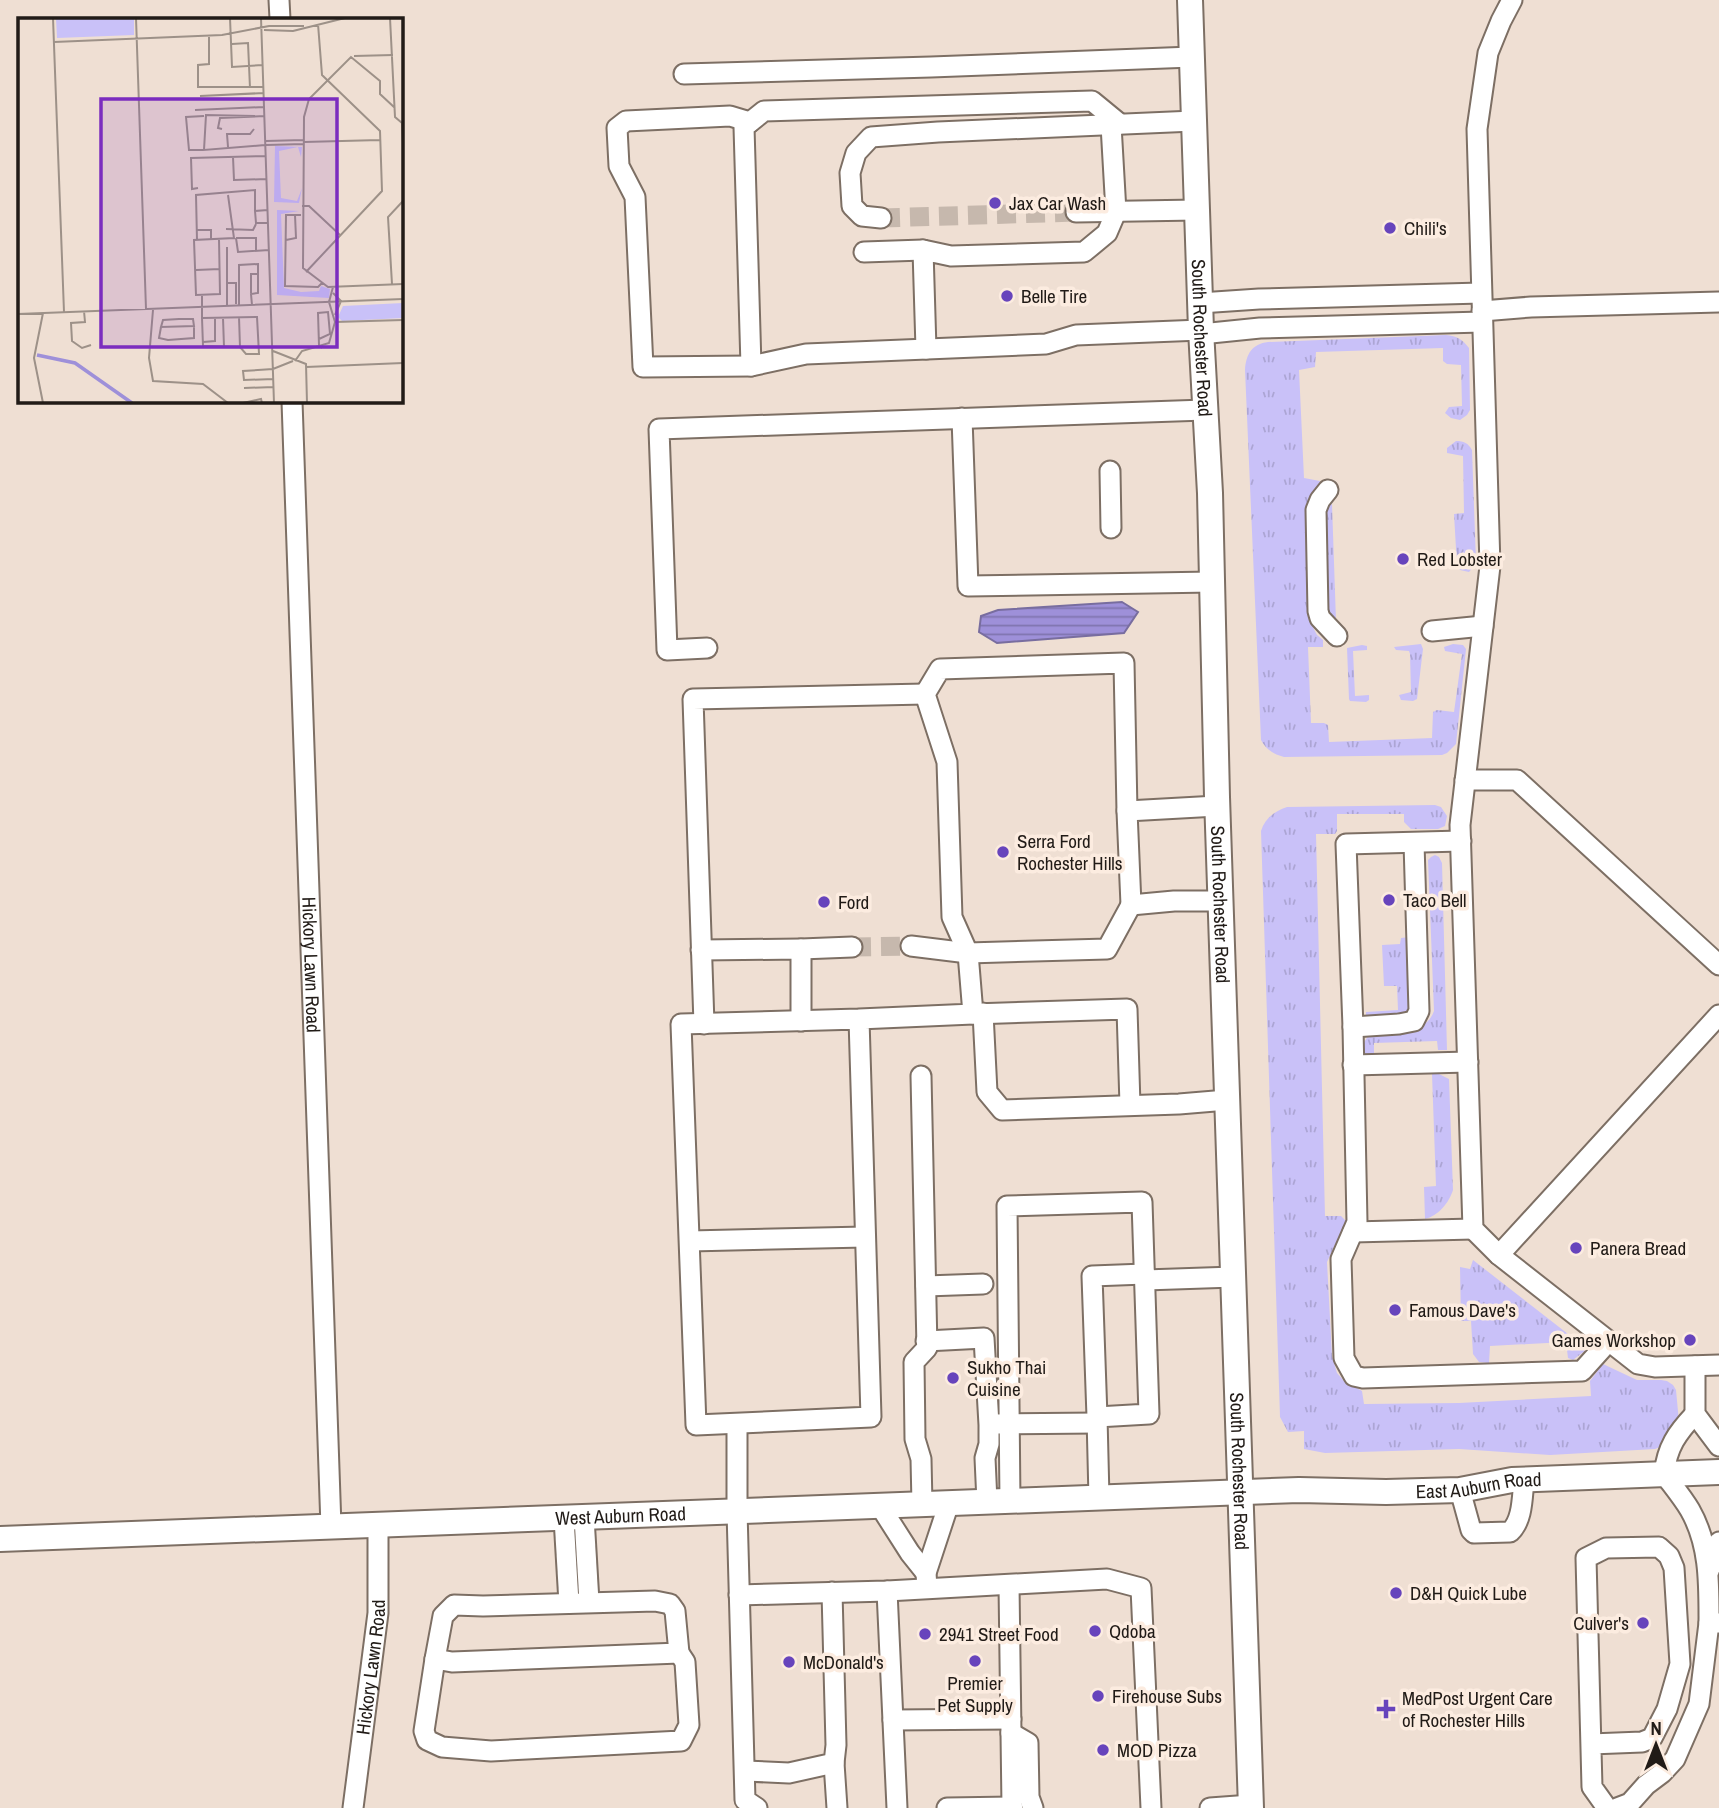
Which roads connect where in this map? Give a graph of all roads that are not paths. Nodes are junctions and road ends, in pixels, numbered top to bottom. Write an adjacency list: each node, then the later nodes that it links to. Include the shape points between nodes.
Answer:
1 (279, 0): 4 (street)
2 (1190, 0): 5 (main road, South Rochester Road)
3 (1512, 0): 18 (street, via 1488,53 1477,129)
4 (280, 18)
5 (1192, 57): 6 (street); 7 (main road, South Rochester Road)
6 (684, 74)
7 (1194, 121): 9 (street); 10 (main road, South Rochester Road)
8 (750, 122): 9 (street, via 764,111 1092,101); 21 (street, via 744,127); 21 (street, via 730,116 625,121 617,128 619,166 635,197 643,367)
9 (1116, 124): 12 (street); 13 (street, via 871,137 856,153 850,173 852,206)
10 (1197, 210): 12 (street); 17 (main road, South Rochester Road)
11 (1076, 212): 12 (street)
12 (1116, 212): 15 (street, via 1107,233 1084,252 951,256)
13 (860, 215): 14 (street); 15 (street, via 862,252)
14 (881, 218)
15 (923, 250): 20 (street)
16 (1719, 302): 18 (street)
17 (1200, 303): 18 (street, via 1273,299); 19 (main road, South Rochester Road)
18 (1482, 309): 19 (street); 29 (street, via 1490,566)
19 (1201, 332): 20 (street, via 1076,335 1046,344); 23 (main road, South Rochester Road)
20 (926, 349): 21 (street, via 806,354)
21 (751, 366)
22 (292, 402): 90 (street, Hickory Lawn Road)
23 (1205, 410): 24 (street); 28 (main road, South Rochester Road)
24 (962, 418): 28 (street, via 968,586); 32 (street, via 659,429 667,650)
25 (1110, 471): 27 (street)
26 (1328, 491): 31 (street, via 1316,510 1318,611)
27 (1111, 528)
28 (1212, 582): 35 (main road, South Rochester Road)
29 (1483, 626): 30 (street); 34 (street)
30 (1432, 631)
31 (1336, 636)
32 (706, 648)
33 (925, 694): 36 (street, via 940,669 1124,663); 44 (street, via 693,699); 45 (street, via 947,762 952,917)
34 (1465, 780): 37 (street); 46 (street, via 1517,780)
35 (1217, 806): 36 (street); 39 (main road, South Rochester Road)
36 (1127, 811): 40 (street)
37 (1461, 841): 38 (street); 53 (street)
38 (1414, 843): 52 (street, via 1419,1011 1414,1021); 52 (street, via 1346,844)
39 (1221, 901): 40 (street); 56 (main road, South Rochester Road)
40 (1131, 905): 45 (street, via 1107,949)
41 (911, 946): 45 (street)
42 (852, 947): 43 (street)
43 (800, 949): 44 (street); 50 (street)
44 (702, 950): 51 (street)
45 (968, 953): 47 (street)
46 (1719, 965)
47 (978, 1014): 49 (street); 57 (street, via 986,1092 1002,1111); 57 (street, via 1128,1009)
48 (1719, 1014): 62 (street)
49 (859, 1019): 50 (street); 60 (street)
50 (801, 1021): 51 (street)
51 (704, 1024): 61 (street, via 681,1024)
52 (1353, 1027): 54 (street)
53 (1468, 1062): 54 (street); 58 (street)
54 (1353, 1065): 59 (street, via 1357,1222)
55 (921, 1076): 66 (street)
56 (1227, 1100): 57 (street); 64 (main road, South Rochester Road)
57 (1130, 1105)
58 (1473, 1229): 59 (street); 62 (street)
59 (1353, 1232): 68 (street, via 1341,1259 1344,1358 1354,1376 1581,1371)
60 (865, 1237): 61 (street); 73 (street, via 870,1417)
61 (690, 1241): 73 (street, via 696,1424)
62 (1499, 1255): 68 (street)
63 (1145, 1277): 64 (street); 72 (street, via 1149,1414); 72 (street, via 1092,1276); 75 (street, via 1142,1202 1007,1206)
64 (1234, 1277): 81 (main road, South Rochester Road)
65 (983, 1284): 66 (street)
66 (926, 1286): 67 (street)
67 (926, 1341): 74 (street, via 984,1338); 85 (street, via 927,1348 914,1363)
68 (1609, 1341): 70 (street, via 1638,1364)
69 (1719, 1365): 70 (street)
70 (1695, 1366): 71 (street)
71 (1695, 1414): 76 (street); 78 (street, via 1672,1444)
72 (1097, 1420): 75 (street); 82 (street)
73 (737, 1424): 87 (street)
74 (989, 1424): 75 (street); 83 (street, via 985,1458)
75 (1010, 1424): 83 (street)
76 (1719, 1446)
77 (1719, 1472): 78 (main road, East Auburn Road)
78 (1664, 1474): 79 (main road, East Auburn Road); 93 (street, via 1695,1521)
79 (1524, 1480): 80 (main road, East Auburn Road); 80 (street, via 1518,1521 1510,1532 1474,1533)
80 (1460, 1490): 81 (main road, East Auburn Road)
81 (1240, 1493): 82 (main road, West Auburn Road); 109 (main road, South Rochester Road)
82 (1099, 1498): 83 (main road, West Auburn Road)
83 (999, 1502): 84 (main road, West Auburn Road)
84 (949, 1503): 85 (main road, West Auburn Road); 94 (street)
85 (922, 1504): 86 (main road, West Auburn Road)
86 (880, 1506): 87 (main road, West Auburn Road); 94 (street)
87 (737, 1511): 88 (main road, West Auburn Road); 98 (street)
88 (574, 1518): 89 (main road, West Auburn Road); 99 (street); 100 (street)
89 (378, 1525): 90 (main road, West Auburn Road); 111 (street, Hickory Lawn Road, via 378,1613)
90 (331, 1527): 91 (main road, West Auburn Road)
91 (0, 1539)
92 (1719, 1542): 93 (street)
93 (1709, 1572): 101 (street)
94 (927, 1581): 95 (street); 96 (street)
95 (1009, 1584): 105 (street); 117 (street, via 1107,1579 1141,1588)
96 (887, 1591): 97 (street); 104 (street)
97 (832, 1592): 98 (street); 107 (street)
98 (739, 1595): 108 (street)
99 (589, 1602): 100 (street); 102 (street, via 670,1604 675,1611)
100 (569, 1603): 103 (street, via 454,1605 443,1616)
101 (1714, 1623): 120 (street, via 1699,1704 1675,1759 1630,1803)
102 (679, 1653): 103 (street); 103 (street, via 685,1662 689,1726 681,1741 491,1751 442,1747 426,1740)
103 (435, 1659)
104 (893, 1720): 105 (street); 114 (street)
105 (1011, 1726): 110 (street); 116 (street, via 1028,1743)
106 (1591, 1744): 106 (street, via 1586,1558 1605,1548 1659,1547 1674,1568 1680,1664 1667,1709 1652,1738); 119 (street, via 1592,1787)
107 (834, 1763): 108 (street, via 789,1773); 113 (street)
108 (745, 1771): 112 (street, via 746,1800)
109 (1251, 1806): 118 (street)
110 (1012, 1807): 115 (street)
111 (353, 1808)
112 (757, 1808)
113 (837, 1808)
114 (897, 1808)
115 (947, 1808)
116 (1033, 1808)
117 (1151, 1808)
118 (1210, 1808)
119 (1607, 1808)
120 (1618, 1808)

